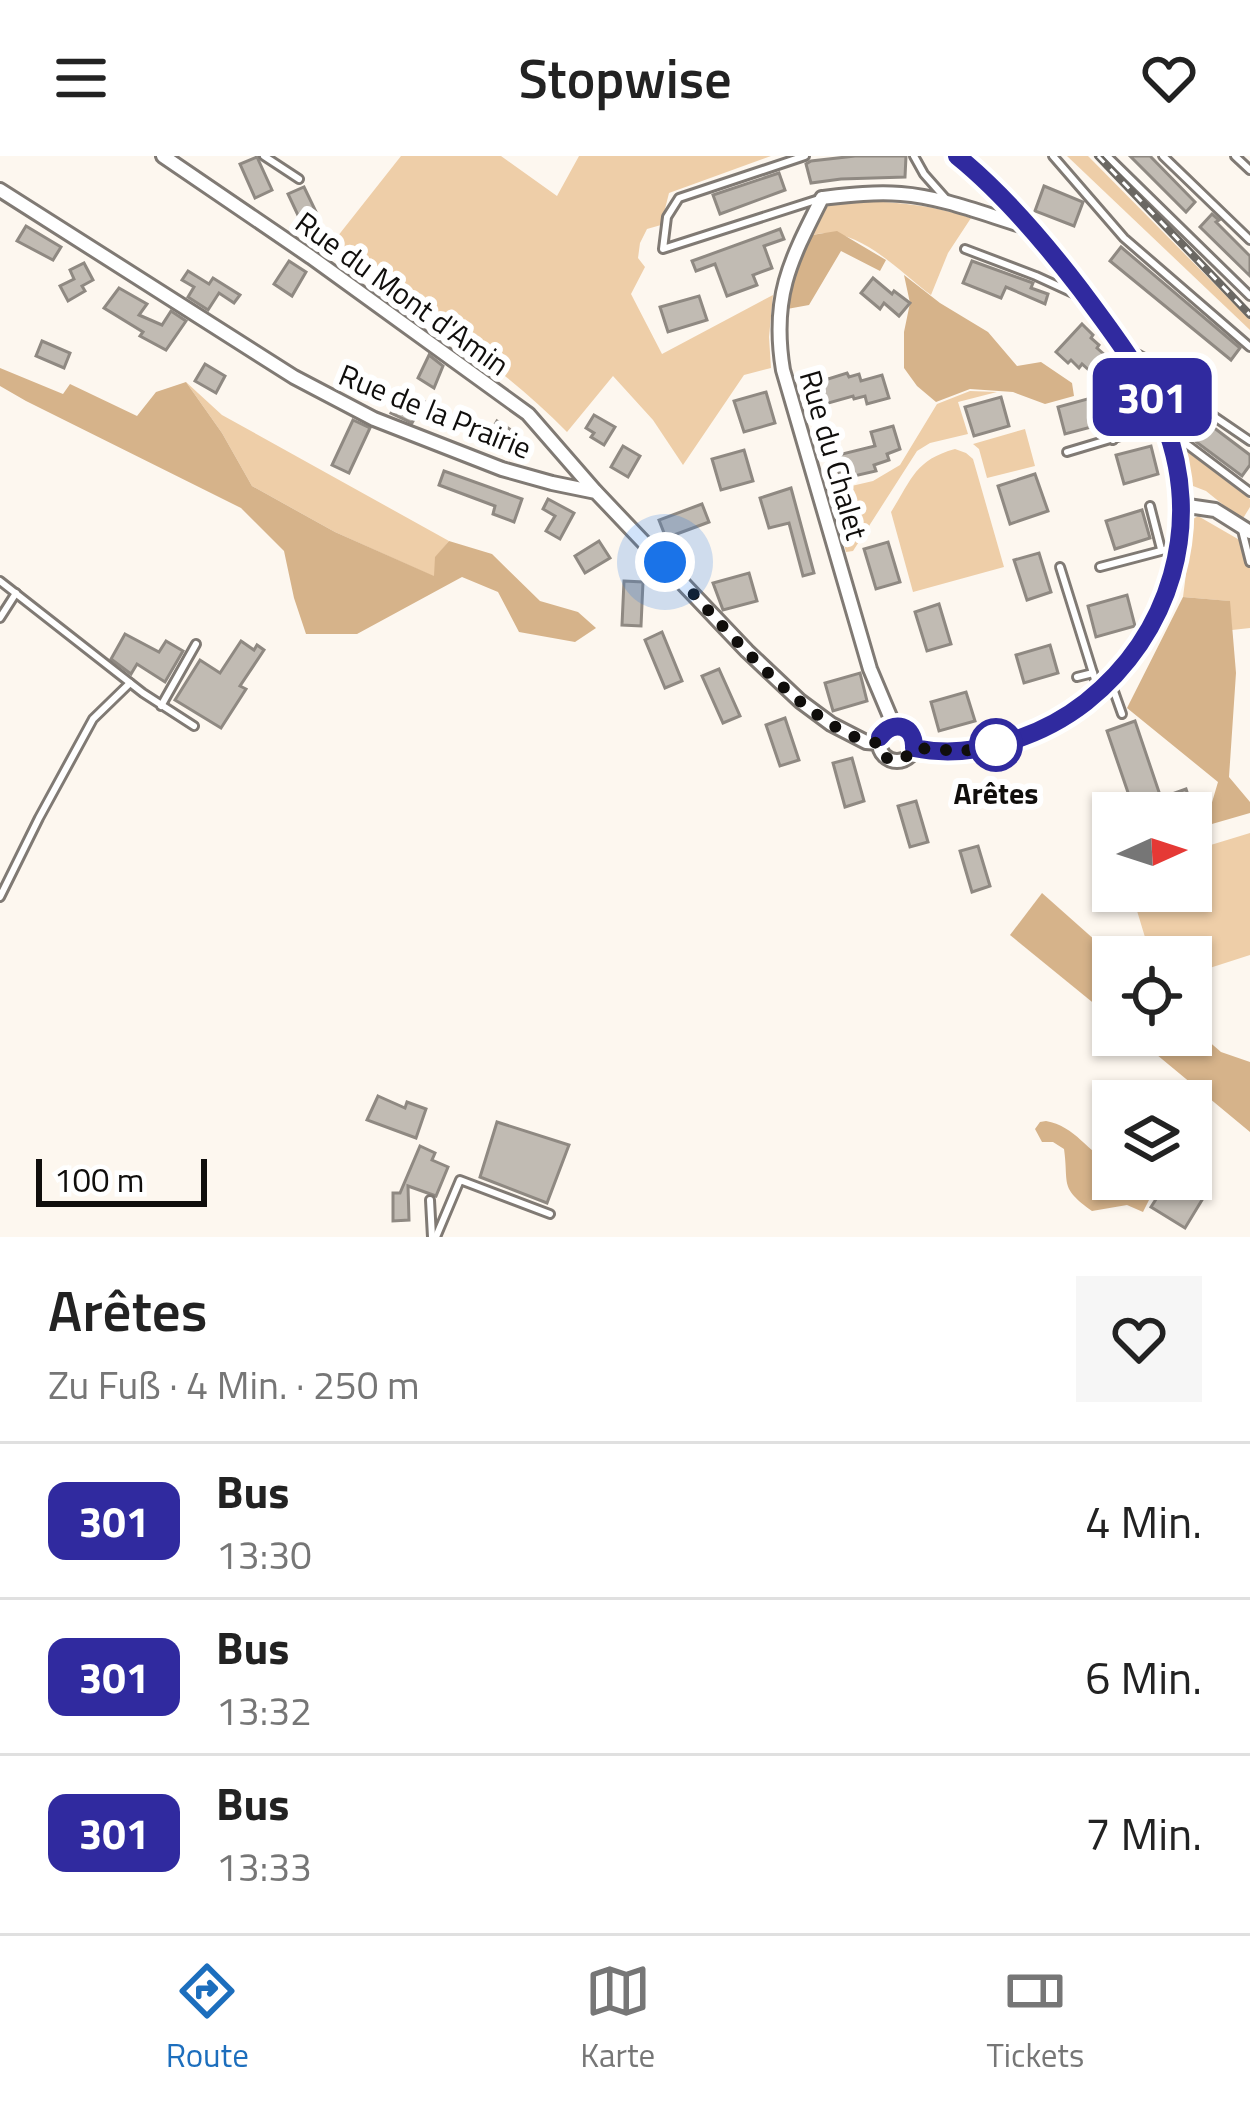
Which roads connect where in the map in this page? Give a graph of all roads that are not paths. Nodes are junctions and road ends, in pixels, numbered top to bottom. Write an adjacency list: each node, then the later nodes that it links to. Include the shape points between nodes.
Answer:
1 (163, 156): 28 (street, Rue du Mont d'Amin, via 528,414)
2 (264, 156): 11 (lane)
3 (805, 156): 13 (lane, via 679,198 662,249)
4 (914, 156): 14 (lane)
5 (957, 156): 15 (street)
6 (1053, 156): 21 (lane, via 1124,238)
7 (1107, 156): 18 (lane)
8 (1163, 156): 16 (lane)
9 (1235, 156): 10 (lane)
10 (1250, 170)
11 (299, 178)
12 (0, 190): 28 (street, Rue de la Prairie, via 374,419 502,469)
13 (822, 198): 14 (street, via 905,194); 50 (street, Rue du Chalet, via 791,259 777,338 870,669)
14 (949, 203): 15 (street)
15 (1029, 227): 19 (street)
16 (1250, 240)
17 (965, 249): 19 (lane)
18 (1250, 296)
19 (1089, 301): 20 (street)
20 (1122, 346): 23 (street); 26 (lane)
21 (1250, 347)
22 (1102, 398): 24 (lane)
23 (1164, 423): 24 (lane); 25 (street)
24 (1113, 440): 27 (lane)
25 (1170, 440): 29 (lane); 31 (street)
26 (1250, 441)
27 (1067, 452)
28 (596, 492): 51 (street, via 800,700 831,724)
29 (1250, 492)
30 (1150, 506): 34 (lane)
31 (1181, 506): 32 (street, via 1206,507); 33 (street)
32 (1246, 529): 35 (lane)
33 (1180, 547): 34 (lane); 44 (street, via 1158,614)
34 (1162, 549): 37 (lane)
35 (1250, 562)
36 (1060, 567): 42 (lane)
37 (1100, 567)
38 (0, 581): 39 (lane)
39 (16, 593): 40 (lane); 45 (lane)
40 (0, 618)
41 (196, 644): 47 (lane)
42 (1093, 673): 43 (lane); 46 (lane)
43 (1077, 676)
44 (1110, 681): 46 (street); 48 (lane)
45 (130, 683): 47 (lane); 53 (lane, via 93,719)
46 (1099, 692): 52 (street, via 1008,742 964,751)
47 (161, 706): 49 (lane)
48 (1122, 714)
49 (194, 726)
50 (894, 726): 51 (street); 52 (street, via 910,732)
51 (879, 743): 52 (street, via 892,761)
52 (914, 748)
53 (0, 897)
54 (430, 1200): 56 (lane)
55 (550, 1214): 56 (lane, via 460,1180)
56 (434, 1237)

